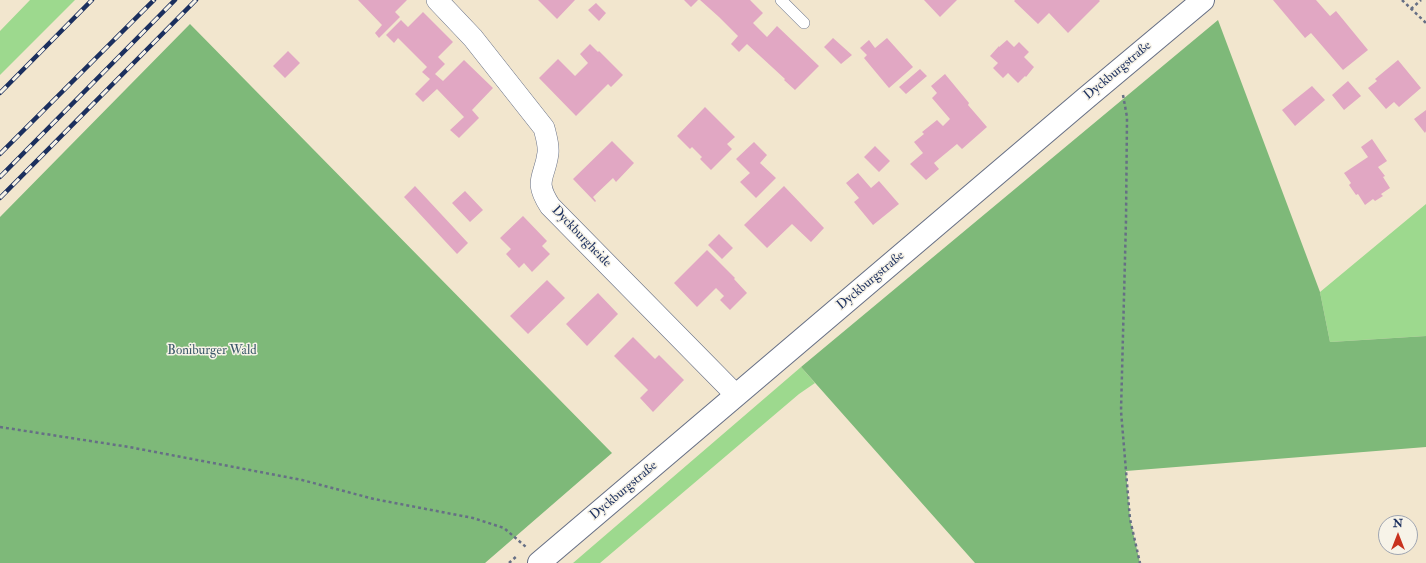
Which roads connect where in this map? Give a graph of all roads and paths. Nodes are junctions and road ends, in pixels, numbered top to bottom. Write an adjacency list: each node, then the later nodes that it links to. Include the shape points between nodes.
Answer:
1 (437, 0): 10 (street, Dyckburgheide, via 472,38 544,128 548,153 541,187 550,206)
2 (781, 0): 7 (lane)
3 (1203, 0): 10 (street, Dyckburgstraße)
4 (1402, 0): 6 (path)
5 (1421, 0): 6 (path)
6 (1411, 9): 8 (path)
7 (804, 23)
8 (1426, 23)
9 (1123, 94): 13 (path, via 1127,116 1121,411 1130,519)
10 (736, 395): 12 (street, Dyckburgstraße)
11 (0, 427): 12 (path, via 129,447 302,480 374,499 472,518 504,528)
12 (533, 555)
13 (1140, 563)

